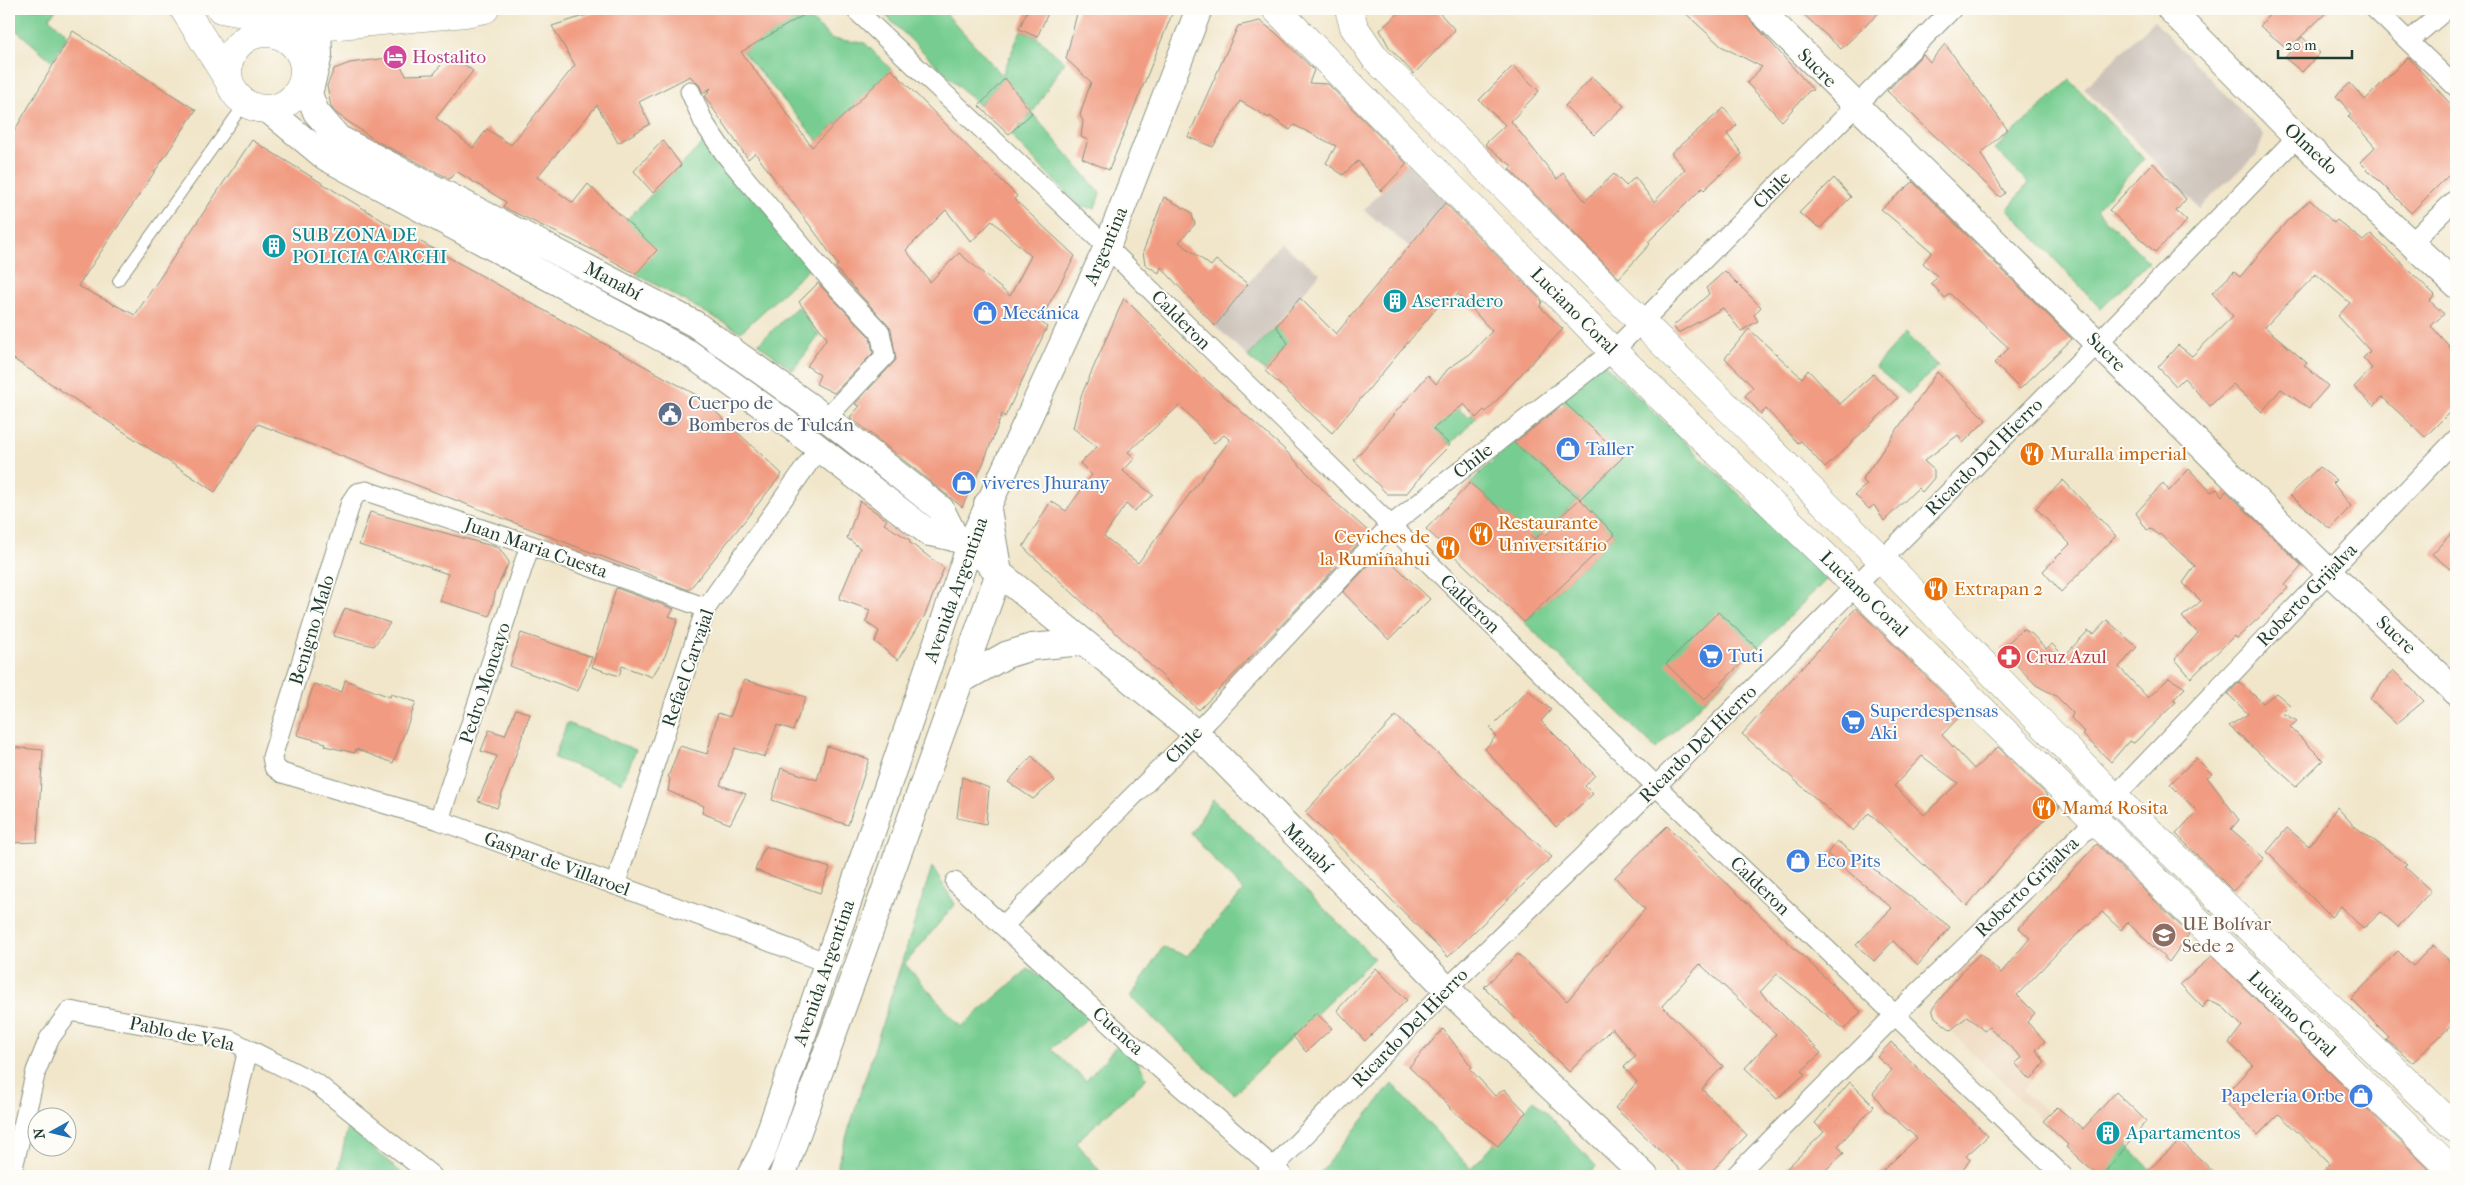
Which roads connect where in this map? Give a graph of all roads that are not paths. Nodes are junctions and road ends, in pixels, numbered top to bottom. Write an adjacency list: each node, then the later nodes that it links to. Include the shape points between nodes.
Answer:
1 (184, 9): 15 (main road)
2 (220, 9): 13 (main road)
3 (485, 9): 13 (main road)
4 (1199, 9): 23 (street, Argentina)
5 (1276, 9): 28 (main road, Luciano Coral)
6 (1349, 9): 26 (main road, Luciano Coral, via 1354,28 1375,58)
7 (1758, 9): 19 (street, Sucre)
8 (1952, 9): 19 (street, Chile)
9 (2170, 9): 20 (street, Olmedo)
10 (2375, 9): 14 (street)
11 (2447, 9): 14 (street)
12 (856, 10): 23 (street, Calderon)
13 (318, 28): 29 (street, Manabí, via 319,55 309,94 316,112 338,138 695,324)
14 (2410, 40): 16 (street)
15 (229, 80): 18 (main road, via 235,93); 18 (main road, via 231,55 248,36 262,32 290,40 304,64 304,79 299,91 280,107)
16 (2456, 87)
17 (690, 90): 29 (street, via 704,123 725,154 833,283 880,332 885,356)
18 (256, 106): 24 (lane); 31 (street, Manabí, via 325,157 689,353)
19 (1855, 106): 26 (street, Chile); 27 (street, Sucre)
20 (2297, 137): 22 (street, Olmedo); 27 (street, Ricardo Del Hierro)
21 (2456, 199): 22 (street)
22 (2412, 242): 25 (street, Olmedo)
23 (1107, 247): 33 (street, Argentina); 34 (street, Calderon)
24 (118, 281)
25 (2456, 285)
26 (1641, 323): 28 (street, Chile); 37 (main road, Luciano Coral)
27 (2097, 344): 37 (street, Ricardo Del Hierro); 38 (street, Sucre)
28 (1613, 351): 34 (street, Chile); 40 (main road, Luciano Coral)
29 (826, 418): 35 (street, Manabí, via 941,509)
30 (2456, 440): 38 (street, Roberto Grijalva)
31 (819, 448): 35 (street, Manabí, via 929,533); 41 (street, Refael Carvajal)
32 (366, 491): 36 (street, Juan Maria Cuesta); 46 (street, Benigno Malo, via 357,493 351,502 272,757 274,767)
33 (987, 504): 35 (street, Avenida Argentina); 39 (street, Avenida Argentina)
34 (1390, 526): 45 (street, Chile); 47 (street, Calderon)
35 (963, 541): 39 (street, Manabí); 54 (street, Avenida Argentina)
36 (530, 545): 41 (street, Juan Maria Cuesta); 49 (street, Pedro Moncayo)
37 (1882, 560): 40 (street, Ricardo Del Hierro); 48 (main road, Luciano Coral)
38 (2329, 572): 44 (street, Sucre); 48 (street, Roberto Grijalva)
39 (999, 573): 42 (street, Manabí); 43 (street, Avenida Argentina)
40 (1856, 585): 47 (street, Ricardo Del Hierro); 50 (main road, Luciano Coral)
41 (706, 608): 52 (street, Refael Carvajal)
42 (1083, 642): 43 (street, via 1032,647 1006,655); 45 (street, Manabí)
43 (960, 680): 65 (street, Avenida Argentina)
44 (2456, 692)
45 (1196, 734): 53 (street, Chile); 55 (street, Manabí)
46 (282, 773): 49 (street, Gaspar de Villaroel)
47 (1656, 786): 55 (street, Ricardo Del Hierro); 56 (street, Calderon)
48 (2114, 797): 50 (street, Roberto Grijalva); 58 (main road, Luciano Coral)
49 (439, 820): 52 (street, Gaspar de Villaroel)
50 (2095, 822): 56 (street, Roberto Grijalva); 60 (main road, Luciano Coral)
51 (955, 882): 53 (street, Cuenca)
52 (615, 885): 54 (street, Gaspar de Villaroel)
53 (1004, 926): 59 (street, Cuenca)
54 (828, 963): 64 (street, Avenida Argentina, via 762,1154)
55 (1447, 989): 59 (street, Ricardo Del Hierro); 66 (street, Manabí)
56 (1895, 1015): 67 (street, Roberto Grijalva); 68 (street, Calderon)
57 (248, 1049): 61 (street, Pablo de Vela, via 230,1040 70,1011 49,1040 36,1071); 62 (street); 63 (street, Pablo de Vela, via 317,1084)
58 (2456, 1129)
59 (1274, 1173)
60 (2456, 1174)
61 (11, 1176)
62 (219, 1176)
63 (432, 1176)
64 (750, 1176)
65 (782, 1176)
66 (1645, 1176)
67 (1735, 1176)
68 (2063, 1176)

